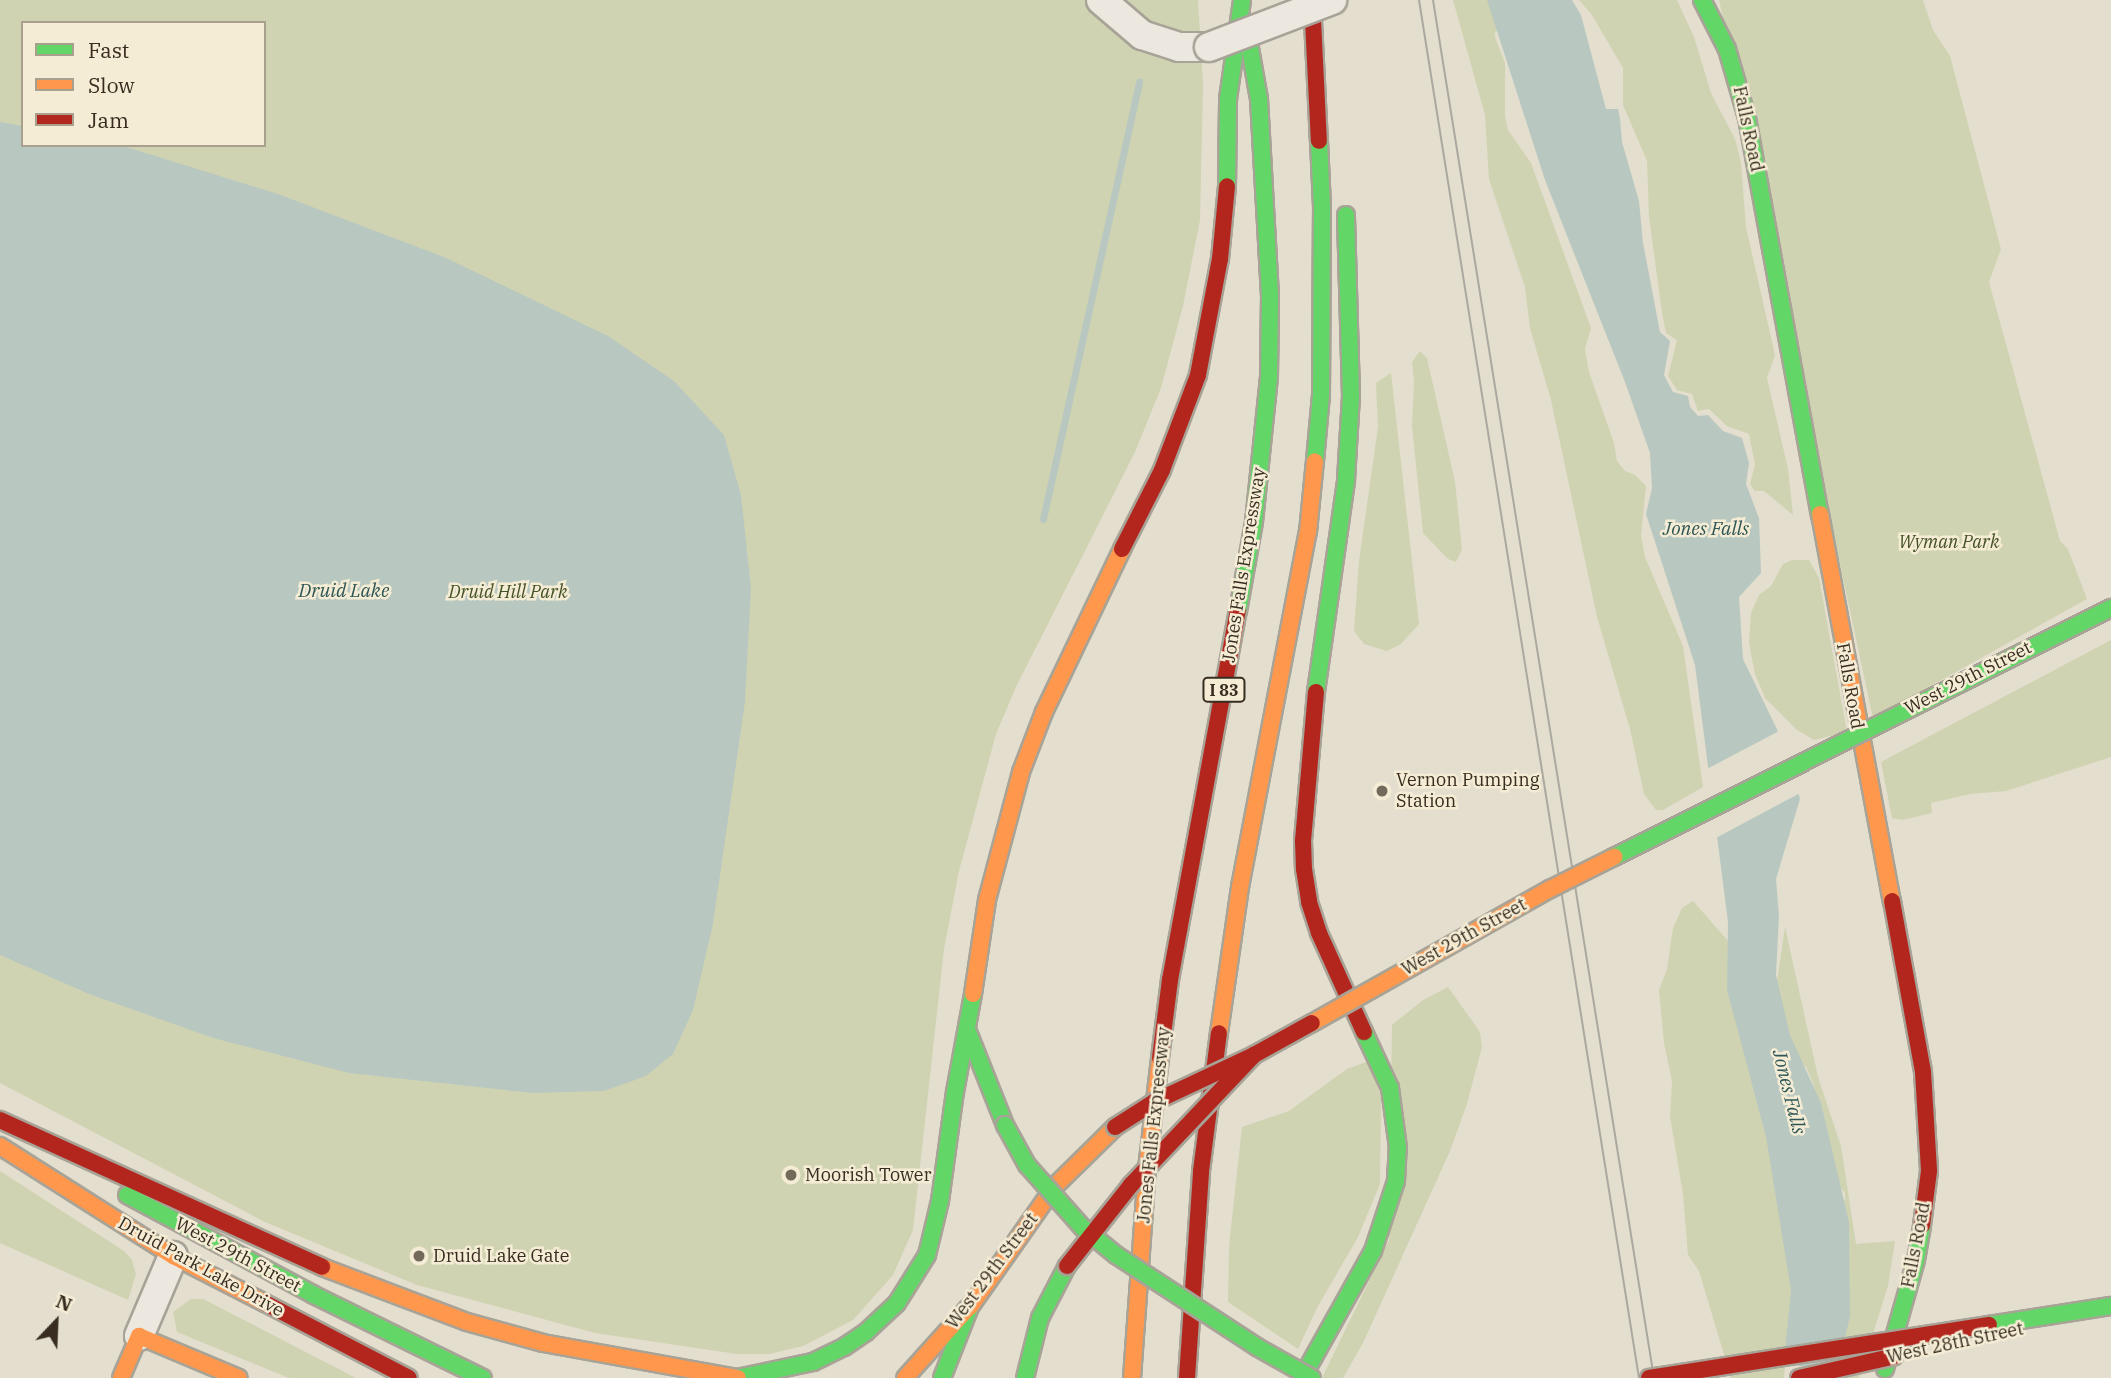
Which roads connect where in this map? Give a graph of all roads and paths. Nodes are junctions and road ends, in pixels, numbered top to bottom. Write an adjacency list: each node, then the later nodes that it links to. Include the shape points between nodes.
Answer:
1 (1101, 0): 4 (street, bridge, via 1125,23 1160,43 1193,48 1209,47)
2 (1242, 0): 10 (main road, via 1228,99 1229,168 1220,259 1198,374 1162,470 1031,743 990,887); 27 (main road, Jones Falls Expressway / I 83, via 1259,99 1270,296 1269,378 1254,522 1171,980 1147,1169)
3 (1312, 0): 6 (main road)
4 (1332, 0)
5 (1702, 0): 33 (main road, Falls Road, via 1727,49 1746,118 1923,1072 1929,1171 1924,1212 1916,1260)
6 (1317, 77): 7 (main road); 28 (main road, via 1322,206 1318,436 1308,532 1226,981 1203,1157)
7 (1335, 145)
8 (1345, 204): 18 (main road, via 1350,383 1346,480 1309,755 1304,874 1315,922 1390,1088 1398,1148 1387,1215)
9 (2111, 608): 11 (main road, West 29th Street, bridge, via 1562,883)
10 (968, 1032): 23 (main road, via 935,1225 913,1282 883,1318 844,1347 790,1368); 30 (main road, bridge, via 1005,1125 1027,1166 1083,1228 1116,1255)
11 (1254, 1055): 15 (main road, West 29th Street, bridge, via 1154,1102 1115,1127 1055,1186); 26 (main road, bridge, via 1131,1185 1067,1266 1040,1318)
12 (0, 1120): 22 (main road, West 29th Street, via 187,1229); 23 (main road, via 289,1253 467,1322 544,1343)
13 (0, 1146): 14 (main road, Druid Park Lake Drive)
14 (173, 1256): 17 (street); 21 (main road, Druid Park Lake Drive)
15 (970, 1307): 24 (main road, West 29th Street); 25 (main road)
16 (2111, 1308): 31 (main road, bridge); 32 (main road, West 28th Street, bridge)
17 (139, 1336): 19 (main road); 20 (main road)
18 (1322, 1347): 29 (main road); 30 (main road)
19 (121, 1378)
20 (239, 1378)
21 (409, 1378)
22 (483, 1378)
23 (738, 1378)
24 (905, 1378)
25 (942, 1378)
26 (1025, 1378)
27 (1132, 1378)
28 (1188, 1378)
29 (1302, 1378)
30 (1310, 1378)
31 (1649, 1378)
32 (1798, 1378)
33 (1883, 1378)

